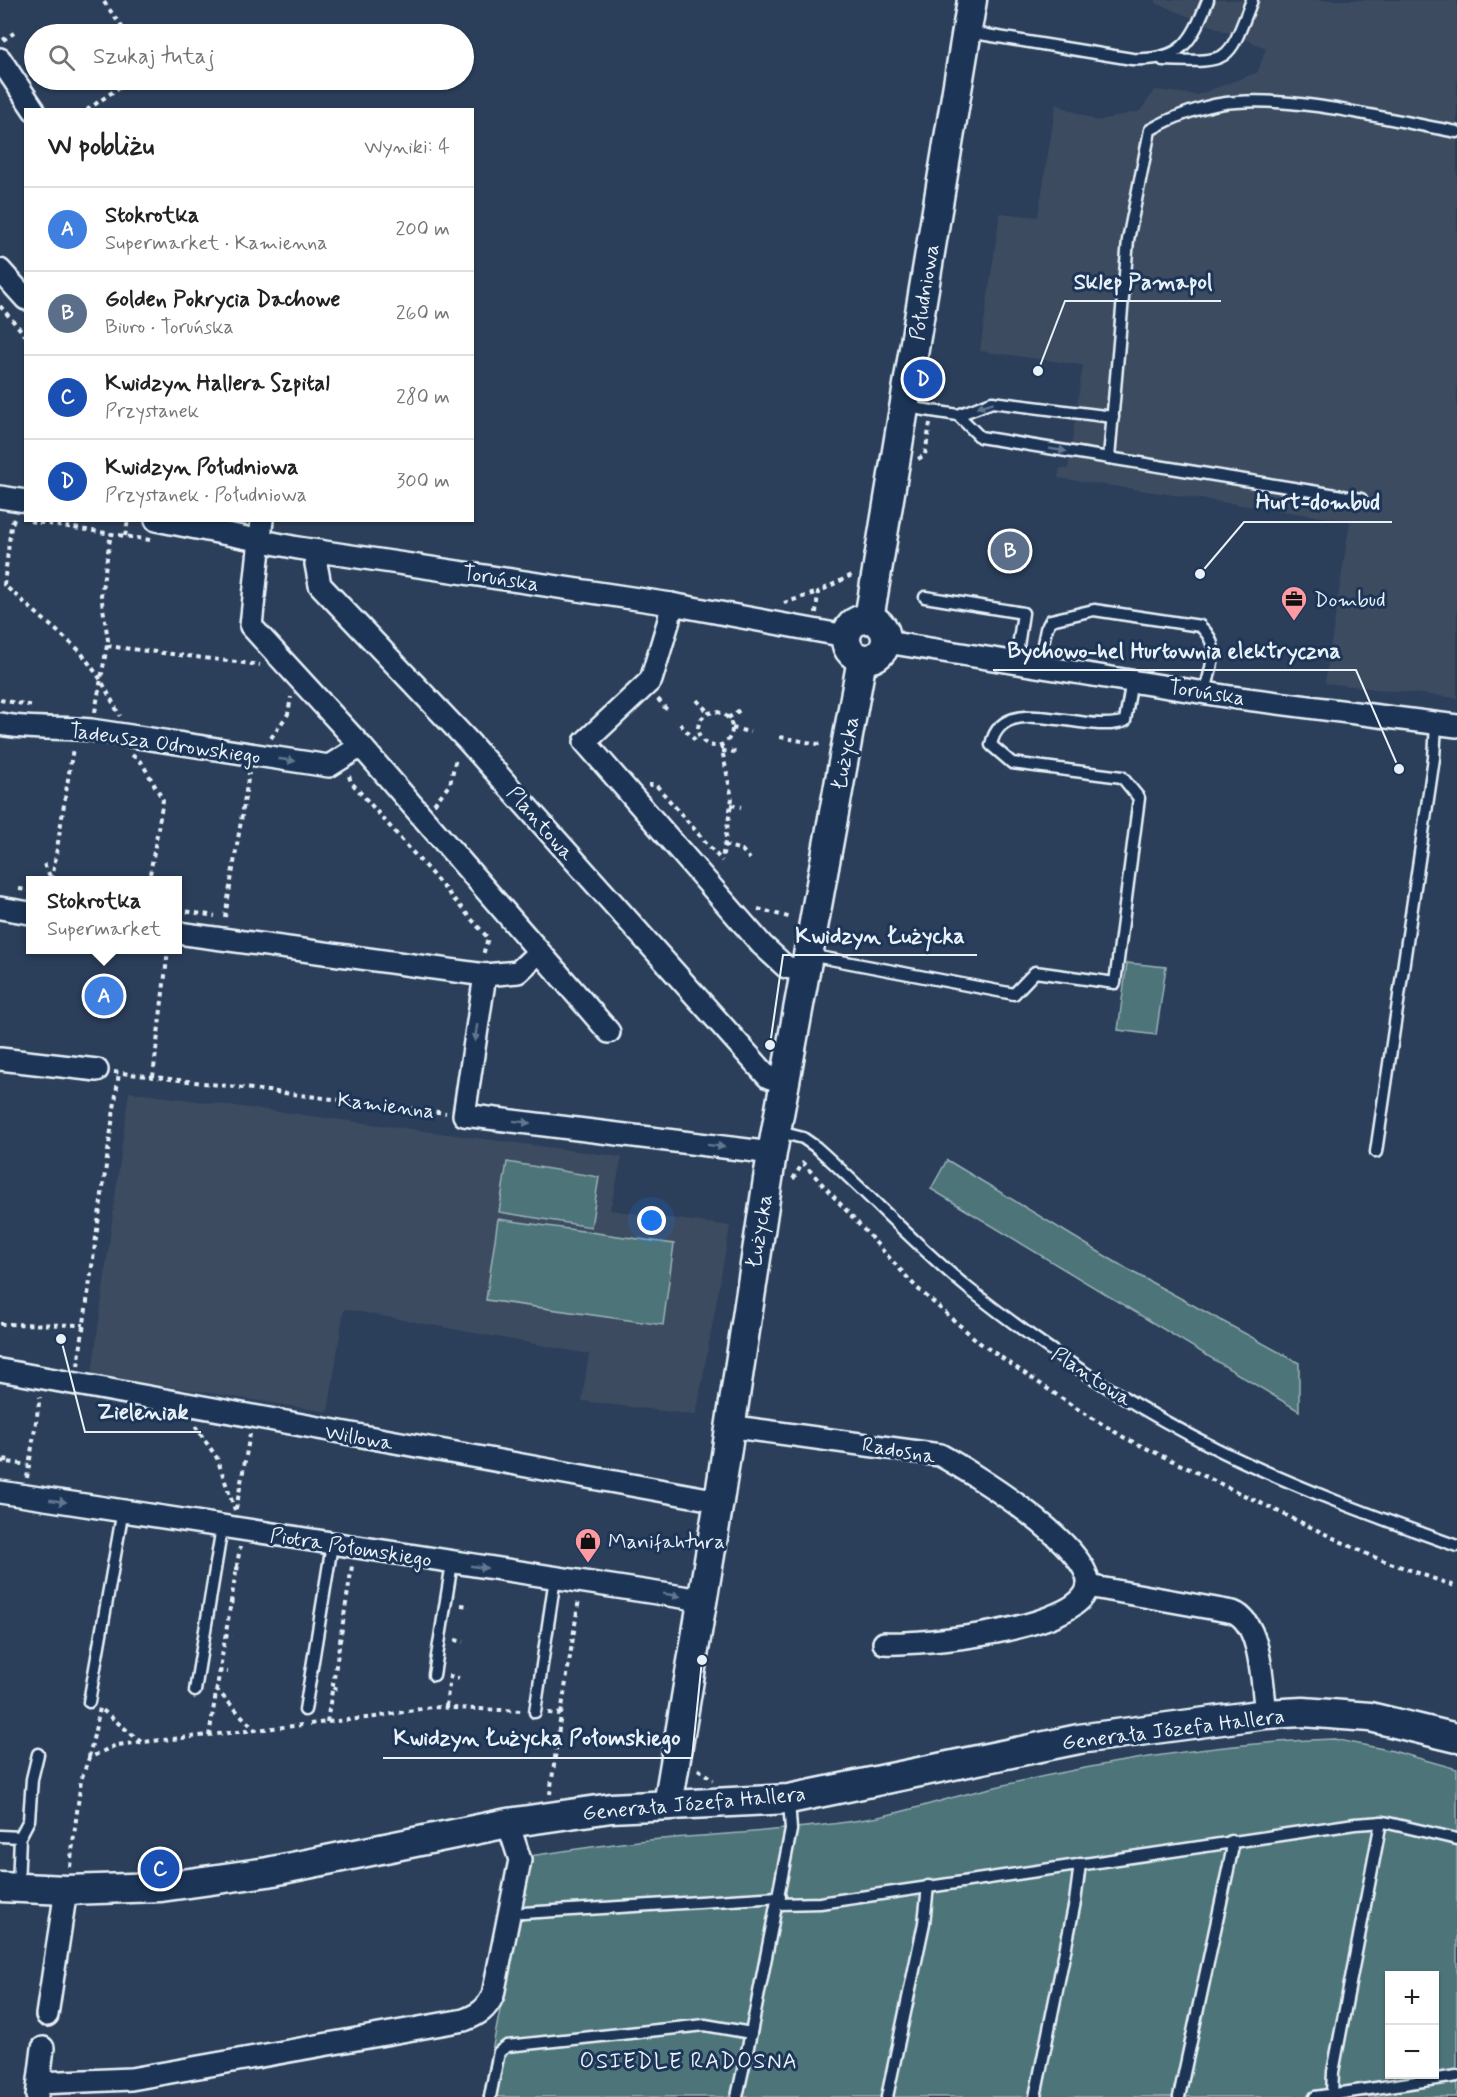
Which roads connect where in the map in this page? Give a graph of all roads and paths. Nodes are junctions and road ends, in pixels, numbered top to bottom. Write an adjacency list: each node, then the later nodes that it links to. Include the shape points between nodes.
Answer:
1 (972, 0): 6 (street, Południowa)
2 (1208, 0): 10 (lane, via 1189,39 1176,53)
3 (1252, 0): 10 (lane, via 1225,56 1210,62)
4 (104, 2): 5 (path)
5 (120, 24)
6 (967, 32): 10 (lane); 19 (street, Południowa)
7 (14, 33): 8 (path)
8 (0, 42)
9 (0, 59): 12 (street)
10 (1158, 60)
11 (115, 90): 13 (path)
12 (33, 108)
13 (90, 108)
14 (1457, 132): 21 (lane, via 1294,103 1234,101 1170,118 1150,130 1128,240)
15 (0, 270): 16 (street)
16 (24, 297)
17 (0, 306): 18 (path)
18 (24, 334)
19 (906, 407): 20 (lane); 36 (street, Południowa)
20 (958, 415): 21 (lane, one-way to 20, via 992,402); 22 (lane, one-way to 22, via 980,437)
21 (1113, 417): 22 (lane)
22 (1109, 458): 24 (lane)
23 (0, 498): 25 (street)
24 (1361, 499)
25 (20, 510): 33 (path, via 11,526)
26 (128, 522): 30 (path)
27 (163, 522): 31 (street, Toruńska)
28 (262, 522): 31 (street)
29 (111, 533): 39 (path, via 101,595)
30 (126, 536)
31 (262, 542): 32 (street, Toruńska); 68 (street, via 251,626)
32 (320, 551): 35 (street, Toruńska); 63 (street, Plantowa, via 316,564 320,585)
33 (2, 585): 44 (path, via 80,651)
34 (925, 597): 41 (lane, via 1023,613)
35 (671, 604): 37 (street, Toruńska); 101 (street, via 651,680 585,741 762,945 786,967)
36 (869, 619): 37 (street, via 859,620); 38 (street, via 885,632)
37 (846, 636): 40 (street, via 853,655)
38 (886, 642): 40 (street, via 882,652); 41 (street, Toruńska)
39 (107, 646): 43 (path); 44 (path)
40 (862, 659): 101 (street, Łużycka)
41 (1016, 660): 42 (street, Toruńska)
42 (1040, 664): 45 (street, Toruńska); 46 (lane, via 1051,620 1094,610 1200,626 1214,643)
43 (271, 667)
44 (101, 680): 57 (path); 60 (path)
45 (1132, 680): 46 (street, Toruńska); 101 (lane, via 1125,721 1113,726 1025,716 1010,718 994,733 991,745 1012,764 1122,777 1139,798 1115,983 1035,972 1014,994)
46 (1205, 693): 56 (street, Toruńska)
47 (654, 695): 51 (path)
48 (297, 700): 64 (path, via 290,690 288,714 266,743)
49 (697, 700): 52 (path)
50 (743, 708): 53 (path)
51 (668, 710)
52 (709, 713): 53 (path, via 720,712); 61 (path, via 701,720)
53 (728, 718): 58 (path)
54 (0, 724): 60 (street, Tadeusza Odrowskiego, via 24,729 66,727)
55 (680, 724): 61 (path, via 693,739)
56 (1446, 725): 111 (lane, via 1434,758)
57 (124, 727): 60 (street, Tadeusza Odrowskiego); 68 (street, Tadeusza Odrowskiego, one-way to 68); 88 (path, via 125,746 142,763 163,800)
58 (732, 728): 59 (path); 66 (path, via 730,739)
59 (750, 732)
60 (83, 733): 87 (path)
61 (699, 735): 66 (path, via 711,746)
62 (780, 737): 65 (path)
63 (468, 741): 76 (path, via 458,751 450,784); 108 (street, Plantowa, via 768,1077)
64 (278, 745)
65 (828, 746)
66 (722, 748): 67 (path); 74 (path)
67 (737, 752)
68 (343, 762): 70 (path); 70 (path); 76 (street)
69 (253, 767): 72 (path)
70 (351, 782): 102 (path, via 488,938)
71 (646, 785): 83 (path, via 656,785)
72 (247, 786): 73 (path); 77 (path)
73 (253, 787)
74 (731, 805): 75 (path); 79 (path)
75 (741, 807)
76 (420, 815): 99 (street)
77 (241, 820): 78 (path); 80 (path)
78 (248, 822)
79 (724, 845): 82 (path, via 742,850); 83 (path)
80 (236, 855): 81 (path); 89 (path)
81 (242, 855)
82 (750, 859)
83 (722, 861): 85 (path)
84 (44, 864): 86 (path)
85 (720, 868)
86 (50, 876)
87 (53, 876)
88 (150, 876)
89 (230, 889): 90 (path); 96 (path)
90 (237, 890)
91 (752, 906): 97 (path, via 795,918)
92 (0, 908): 94 (street)
93 (182, 911): 95 (path)
94 (26, 912)
95 (188, 912)
96 (225, 917)
97 (793, 928)
98 (182, 934): 102 (street)
99 (539, 952): 102 (street, via 518,972); 103 (street)
100 (168, 954): 107 (path)
101 (807, 963): 108 (street, Łużycka)
102 (484, 966): 109 (street, one-way to 109)
103 (609, 1032)
104 (0, 1059): 105 (street)
105 (97, 1070): 106 (path, Kamienna)
106 (119, 1072): 107 (path, Kamienna); 113 (path)
107 (153, 1077): 109 (path, Kamienna)
108 (786, 1083): 110 (street, Łużycka)
109 (464, 1115): 110 (street, Kamienna, one-way to 110)
110 (774, 1142): 119 (street, Łużycka); 129 (lane, Plantowa, via 803,1138 816,1147 969,1288 1050,1350 1130,1401 1238,1458 1366,1514)
111 (1376, 1152)
112 (0, 1324): 113 (path)
113 (84, 1325): 114 (path)
114 (80, 1354)
115 (0, 1370): 125 (street, Willowa)
116 (42, 1386): 122 (path)
117 (191, 1421): 127 (path, via 217,1458)
118 (252, 1424): 127 (path)
119 (728, 1426): 125 (street, Łużycka); 137 (street, Radosna, via 940,1455 970,1472 1061,1539 1081,1564)
120 (7, 1453): 121 (path)
121 (3, 1461): 122 (path)
122 (29, 1465): 123 (path)
123 (25, 1486)
124 (0, 1492): 126 (street, Piotra Połomskiego, one-way to 126)
125 (719, 1501): 139 (street, Łużycka)
126 (123, 1510): 127 (street, Piotra Połomskiego); 172 (lane)
127 (228, 1526): 128 (street, Piotra Połomskiego); 132 (path, via 246,1539 237,1552); 170 (lane)
128 (333, 1545): 131 (street, Piotra Połomskiego); 174 (lane)
129 (1457, 1546)
130 (356, 1560): 135 (path, via 352,1563)
131 (452, 1563): 134 (street, Piotra Połomskiego, one-way to 134); 163 (lane)
132 (235, 1568): 133 (path); 140 (path)
133 (243, 1569)
134 (554, 1583): 139 (street, Piotra Połomskiego, one-way to 139); 147 (path, via 583,1593); 175 (lane)
135 (349, 1585): 136 (path); 145 (path)
136 (357, 1586)
137 (1088, 1586): 154 (street, via 1075,1603 1026,1625 926,1643); 177 (street, via 1244,1617 1254,1637)
138 (462, 1596): 142 (path)
139 (702, 1600): 187 (street, Łużycka)
140 (229, 1602): 141 (path); 150 (path)
141 (238, 1603)
142 (461, 1605): 143 (path); 144 (path)
143 (470, 1606)
144 (459, 1614)
145 (344, 1619): 146 (path); 156 (path)
146 (352, 1620)
147 (576, 1621): 148 (path); 157 (path)
148 (582, 1621)
149 (457, 1631): 152 (path)
150 (224, 1636): 151 (path); 161 (path)
151 (233, 1637)
152 (456, 1640): 153 (path); 155 (path)
153 (464, 1642)
154 (884, 1643)
155 (454, 1649)
156 (338, 1653): 158 (path); 166 (path)
157 (570, 1654): 159 (path); 169 (path)
158 (346, 1655)
159 (578, 1655)
160 (452, 1667): 164 (path)
161 (218, 1671): 162 (path); 167 (path)
162 (228, 1672)
163 (434, 1675)
164 (450, 1676): 165 (path); 173 (path)
165 (459, 1678)
166 (333, 1688): 168 (path); 178 (path)
167 (215, 1689): 181 (path); 182 (path)
168 (341, 1689)
169 (565, 1690): 171 (path); 176 (path)
170 (195, 1691)
171 (572, 1691)
172 (97, 1705): 184 (path); 186 (path)
173 (446, 1706): 175 (path); 178 (path)
174 (305, 1710)
175 (535, 1712): 176 (path)
176 (561, 1714): 179 (path)
177 (1266, 1714): 183 (street, Generała Józefa Hallera, via 1303,1712 1370,1717); 189 (street, Generała Józefa Hallera, via 1079,1739)
178 (327, 1722): 181 (path)
179 (559, 1725): 180 (path); 191 (path, via 549,1792)
180 (567, 1726)
181 (256, 1731): 182 (path)
182 (209, 1736): 184 (path)
183 (1457, 1738)
184 (142, 1743): 186 (path, via 116,1745)
185 (38, 1754): 195 (lane, via 29,1820)
186 (89, 1758): 201 (path, via 81,1780 70,1870 49,1870)
187 (675, 1764): 188 (path, via 695,1767); 190 (street, Łużycka)
188 (719, 1785)
189 (789, 1799): 190 (street, Generała Józefa Hallera); 202 (lane, via 791,1830)
190 (668, 1805): 191 (street, Generała Józefa Hallera)
191 (556, 1816): 193 (street, Generała Józefa Hallera)
192 (1381, 1822): 196 (lane); 197 (lane); 209 (lane)
193 (508, 1823): 201 (street, Generała Józefa Hallera, via 268,1872 161,1887); 208 (street, via 520,1860 493,1995 478,2014 464,2020 131,2079)
194 (0, 1836): 195 (lane)
195 (20, 1837): 200 (lane)
196 (1457, 1839)
197 (1231, 1841): 198 (lane); 214 (lane)
198 (1080, 1864): 199 (lane); 213 (lane)
199 (928, 1886): 202 (lane, via 820,1903); 212 (lane, via 922,1933)
200 (9, 1887): 201 (street, Generała Józefa Hallera)
201 (58, 1890): 204 (street)
202 (779, 1900): 203 (lane); 205 (lane)
203 (523, 1913)
204 (47, 2015)
205 (751, 2033): 210 (lane, via 705,2025 507,2046 499,2052); 211 (lane)
206 (43, 2048): 208 (street)
207 (1457, 2076): 209 (lane)
208 (38, 2090)
209 (1332, 2094): 215 (lane)
210 (490, 2097)
211 (737, 2097)
212 (887, 2097)
213 (1035, 2097)
214 (1179, 2097)
215 (1315, 2097)

